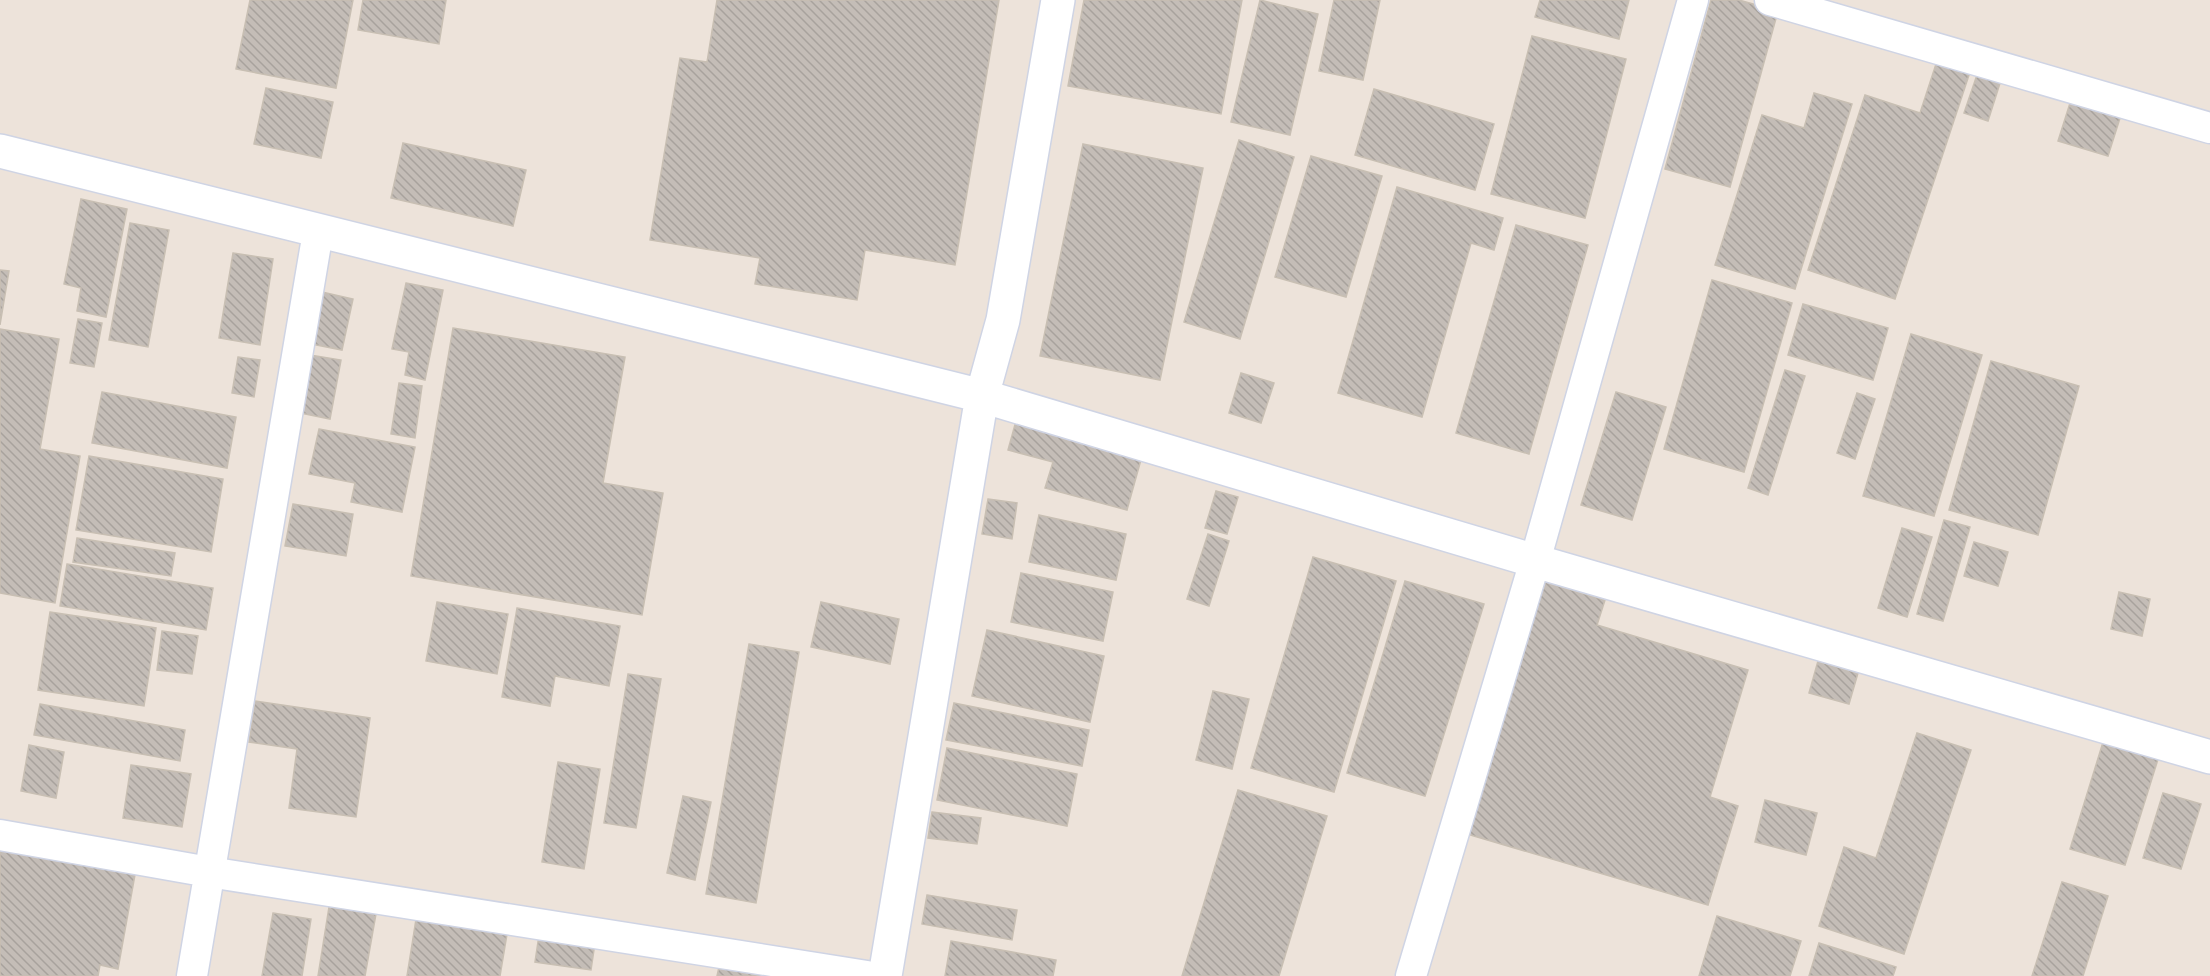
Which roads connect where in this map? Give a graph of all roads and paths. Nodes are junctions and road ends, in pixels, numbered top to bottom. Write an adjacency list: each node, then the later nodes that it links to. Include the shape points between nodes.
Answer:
1 (1058, 0): 7 (street, via 1003,320)
2 (1694, 0): 8 (street)
3 (1770, 0): 4 (street)
4 (2210, 128)
5 (0, 151): 6 (street)
6 (318, 232): 7 (street); 11 (street)
7 (982, 396): 8 (street); 14 (street)
8 (1535, 561): 9 (street); 15 (street)
9 (2210, 757)
10 (0, 835): 11 (street)
11 (209, 872): 12 (street); 13 (street)
12 (192, 976)
13 (867, 976)
14 (885, 976)
15 (1411, 976)

